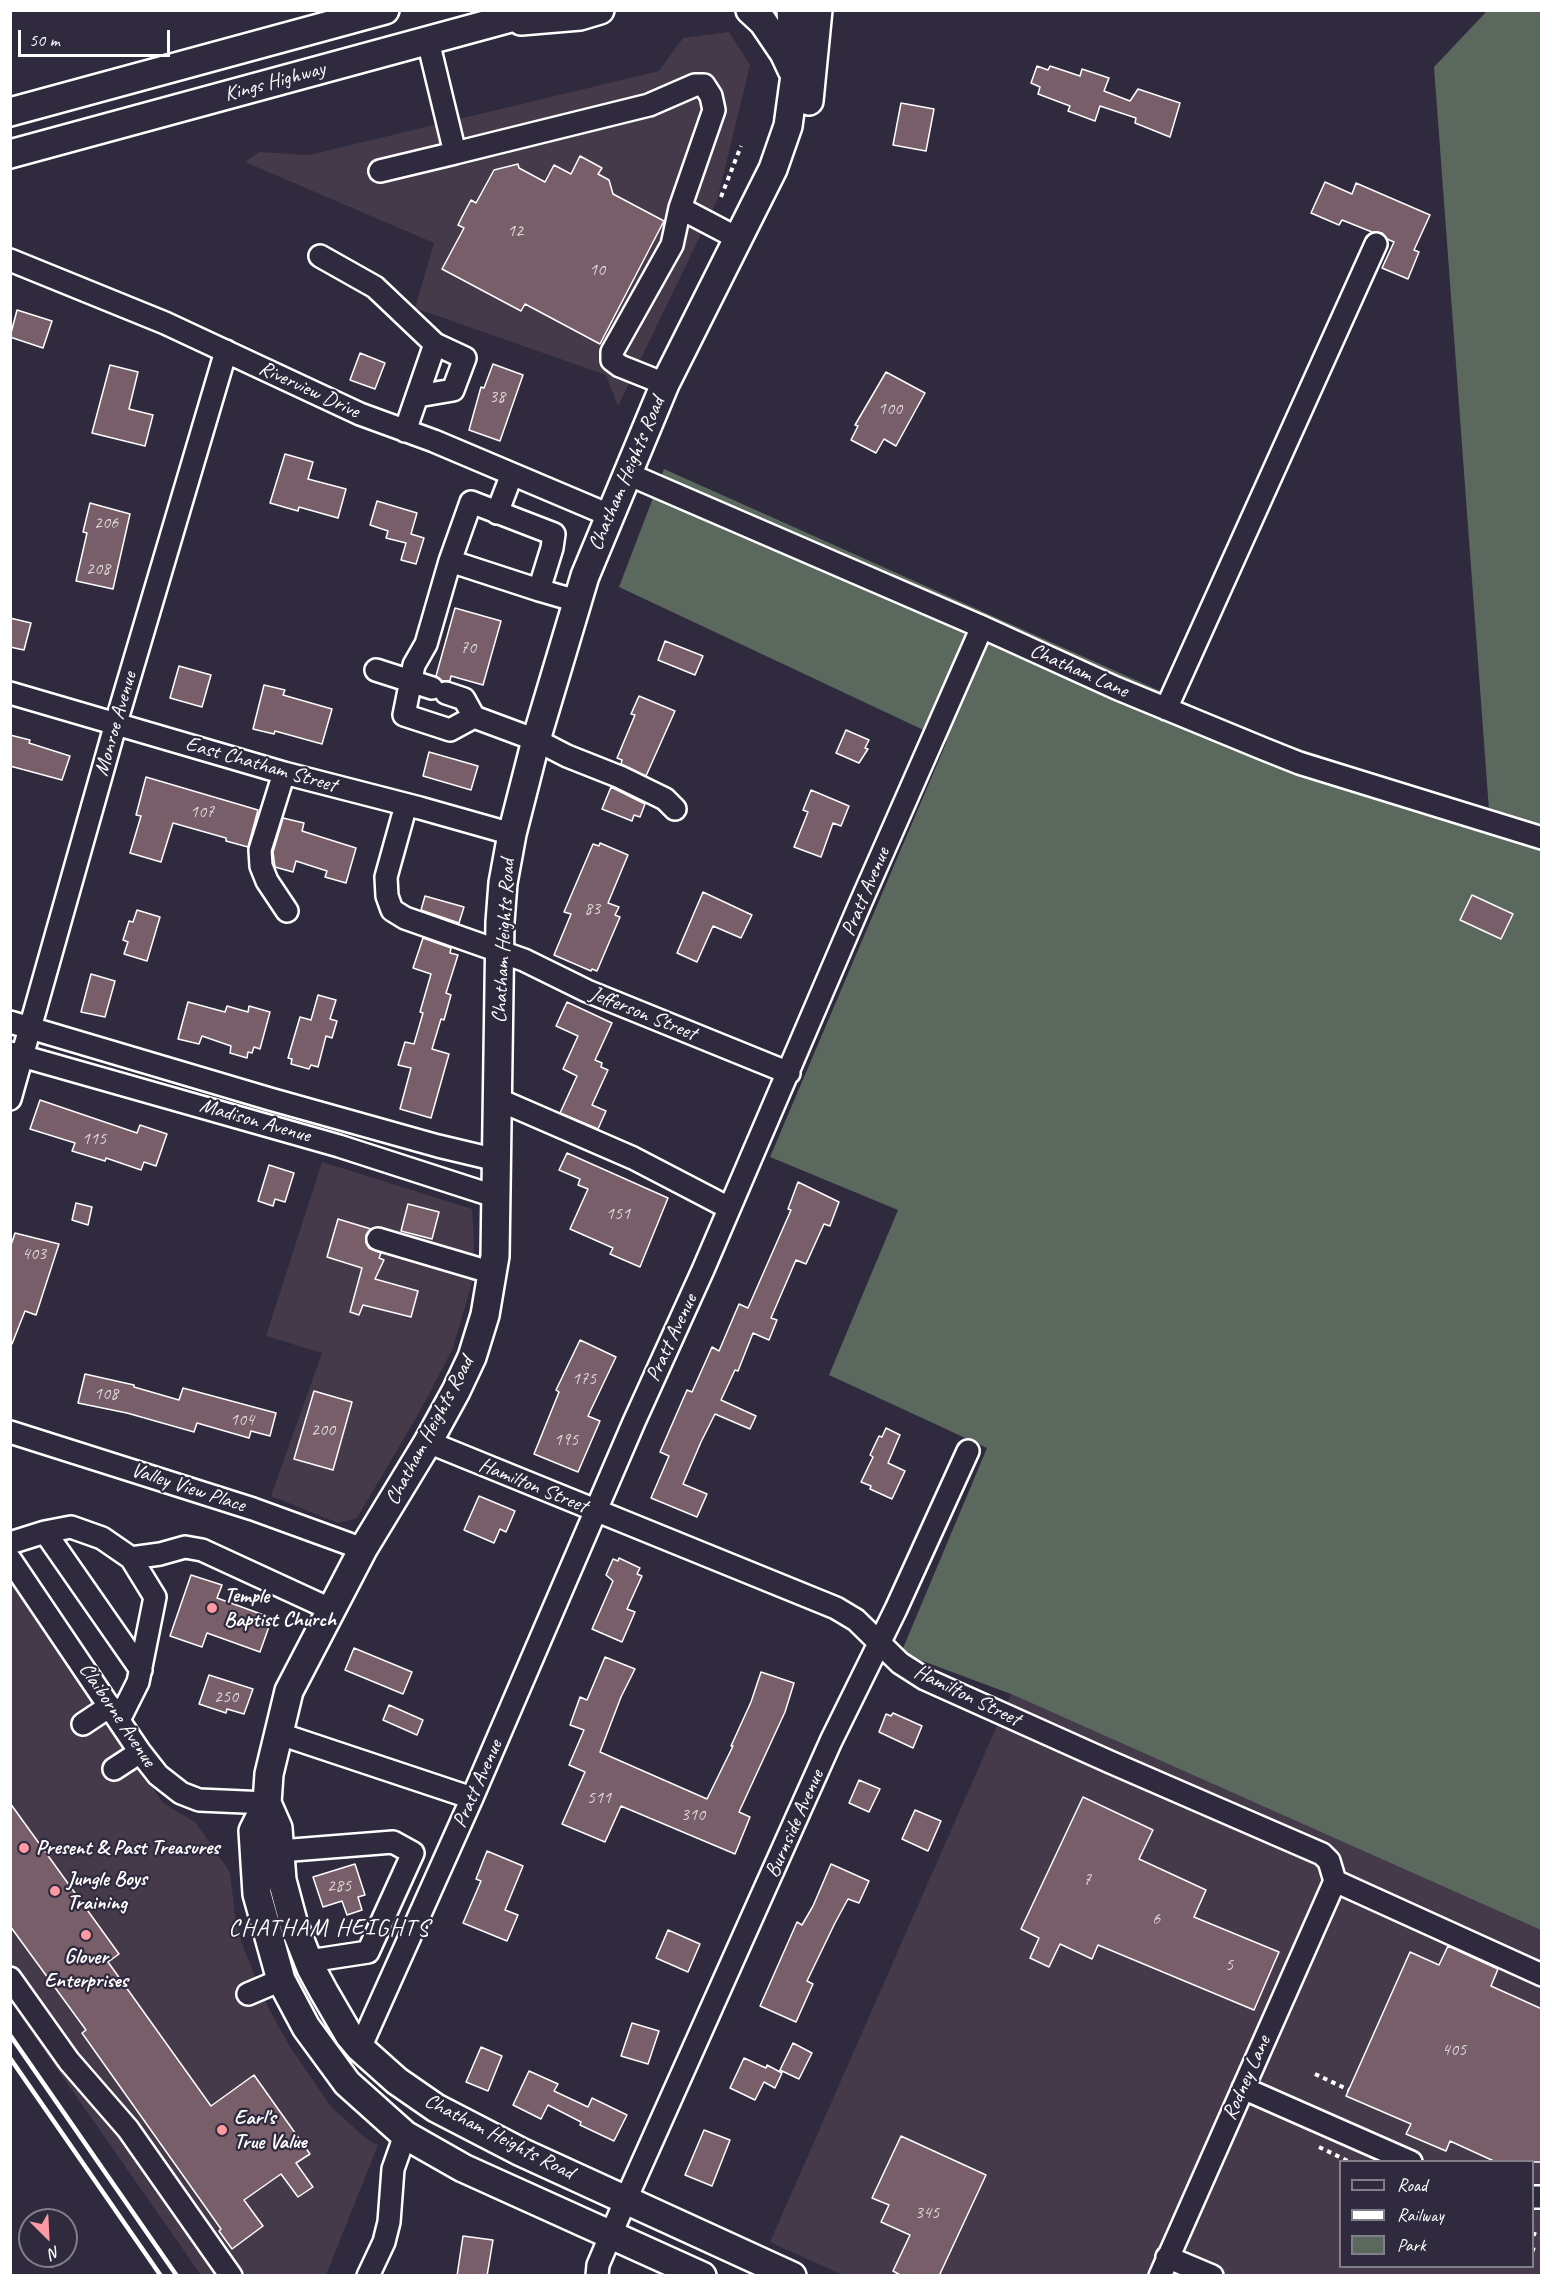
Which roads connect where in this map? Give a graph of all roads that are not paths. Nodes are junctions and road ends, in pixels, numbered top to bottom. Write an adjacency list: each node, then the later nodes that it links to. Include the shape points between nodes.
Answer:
1 (385, 10): 10 (main road, Kings Highway)
2 (540, 10): 7 (main road, Kings Highway)
3 (600, 10): 7 (main road, via 580,16)
4 (750, 10): 9 (main road, via 763,22)
5 (791, 10): 9 (main road, Chatham Heights Road)
6 (818, 10): 13 (main road, via 804,128)
7 (496, 23): 8 (main road, Kings Highway)
8 (428, 41): 11 (street); 12 (main road, Kings Highway)
9 (795, 75): 13 (main road, Chatham Heights Road, via 788,126)
10 (10, 111)
11 (455, 153): 14 (street); 15 (street, via 649,105 695,85 704,85 714,110)
12 (10, 154)
13 (773, 169): 16 (main road, Chatham Heights Road)
14 (380, 171)
15 (680, 208): 16 (street); 22 (street, via 672,245 612,352 612,360 620,366)
16 (739, 239): 22 (main road, Chatham Heights Road)
17 (1376, 244): 36 (street)
18 (320, 256): 20 (street, via 375,287)
19 (10, 260): 21 (street, Riverview Drive)
20 (435, 344): 23 (street); 23 (street, via 465,358 453,390)
21 (226, 351): 24 (street, Riverview Drive, via 310,392); 38 (street, Monroe Avenue)
22 (665, 384): 26 (main road, Chatham Heights Road)
23 (418, 396): 24 (street)
24 (405, 431): 25 (street, Riverview Drive)
25 (512, 474): 27 (street); 28 (street, Riverview Drive)
26 (628, 474): 28 (main road, Chatham Heights Road); 32 (street, Chatham Lane)
27 (497, 513): 29 (street, via 471,502); 30 (street, via 554,534)
28 (609, 515): 31 (main road, Chatham Heights Road)
29 (450, 561): 30 (street); 34 (street)
30 (539, 590): 31 (street)
31 (577, 601): 39 (main road, Chatham Heights Road)
32 (982, 627): 36 (street, Chatham Lane); 49 (street, Pratt Avenue)
33 (376, 670): 34 (street)
34 (411, 682): 37 (street, via 464,699); 37 (street, via 404,715 450,730)
35 (10, 693): 38 (street, East Chatham Street)
36 (1166, 709): 44 (street, Chatham Lane, via 1299,763)
37 (474, 717): 39 (street)
38 (116, 723): 40 (street, East Chatham Street); 47 (street, Monroe Avenue)
39 (536, 740): 42 (street, via 665,799); 43 (main road, Chatham Heights Road)
40 (284, 773): 41 (street, East Chatham Street); 45 (street, via 260,850 267,881)
41 (406, 805): 43 (street, East Chatham Street); 46 (street, Jefferson Street, via 386,877 392,910)
42 (675, 809)
43 (512, 834): 46 (main road, Chatham Heights Road, via 503,883)
44 (1542, 838)
45 (287, 911)
46 (500, 951): 49 (street, Jefferson Street, via 587,991); 51 (main road, Chatham Heights Road)
47 (21, 1025): 48 (street, Monroe Avenue); 52 (street, Madison Avenue, via 270,1099)
48 (16, 1054): 50 (street, Monroe Avenue); 53 (street, Madison Avenue, via 339,1146)
49 (789, 1073): 54 (street, Pratt Avenue)
50 (10, 1099)
51 (497, 1099): 52 (main road, Chatham Heights Road); 54 (street, via 633,1158)
52 (497, 1160): 53 (main road, Chatham Heights Road)
53 (497, 1197): 56 (main road, Chatham Heights Road)
54 (729, 1208): 60 (street, Pratt Avenue)
55 (378, 1239): 56 (street)
56 (493, 1273): 58 (main road, Chatham Heights Road, via 472,1357)
57 (10, 1432): 63 (street, Valley View Place, via 253,1509)
58 (428, 1442): 60 (street, Hamilton Street); 63 (main road, Chatham Heights Road)
59 (968, 1452): 67 (street, Burnside Avenue)
60 (596, 1512): 67 (street, Hamilton Street, via 836,1608 856,1620); 74 (street, Pratt Avenue)
61 (45, 1532): 62 (street); 64 (street, via 71,1527 102,1538); 68 (street)
62 (10, 1543)
63 (363, 1549): 66 (main road, Chatham Heights Road)
64 (131, 1558): 66 (street, via 185,1546 202,1550); 68 (street, via 155,1598)
65 (10, 1559): 69 (street, Claiborne Avenue)
66 (330, 1609): 71 (main road, Chatham Heights Road, via 289,1691)
67 (879, 1643): 77 (street, Hamilton Street, via 925,1679 1322,1854); 87 (street, Burnside Avenue, via 831,1741)
68 (141, 1670): 69 (street, via 138,1682)
69 (115, 1713): 70 (street); 72 (street, Claiborne Avenue)
70 (83, 1724)
71 (277, 1733): 74 (street); 75 (main road, Chatham Heights Road)
72 (140, 1752): 73 (street); 75 (street, Claiborne Avenue, via 158,1775 188,1796 209,1802)
73 (114, 1768)
74 (472, 1798): 83 (street, Pratt Avenue)
75 (267, 1803): 76 (main road, Chatham Heights Road, via 278,1827); 81 (main road, Chatham Heights Road, via 253,1831 257,1894)
76 (280, 1851): 78 (main road, Chatham Heights Road, via 282,1880); 78 (street, via 393,1842 413,1853 368,1952)
77 (1335, 1881): 79 (street); 84 (street, Rodney Lane)
78 (309, 1961): 83 (main road, Chatham Heights Road, via 340,2020)
79 (1542, 1975)
80 (10, 1978): 90 (street, via 75,2069 128,2129)
81 (281, 1980): 82 (street); 85 (main road, Chatham Heights Road, via 306,2026 348,2083)
82 (248, 1994)
83 (360, 2048): 87 (main road, Chatham Heights Road, via 435,2108)
84 (1243, 2088): 86 (street); 89 (street, Rodney Lane)
85 (405, 2135): 88 (main road, Chatham Heights Road, via 463,2168); 91 (street, via 393,2169 384,2242)
86 (1406, 2160)
87 (626, 2199): 88 (street, Burnside Avenue); 94 (main road, Chatham Heights Road)
88 (612, 2235): 92 (street, Burnside Avenue); 93 (main road, Chatham Heights Road)
89 (1163, 2266): 95 (street)
90 (231, 2276)
91 (368, 2276)
92 (597, 2276)
93 (702, 2276)
94 (792, 2276)
95 (1212, 2276)

